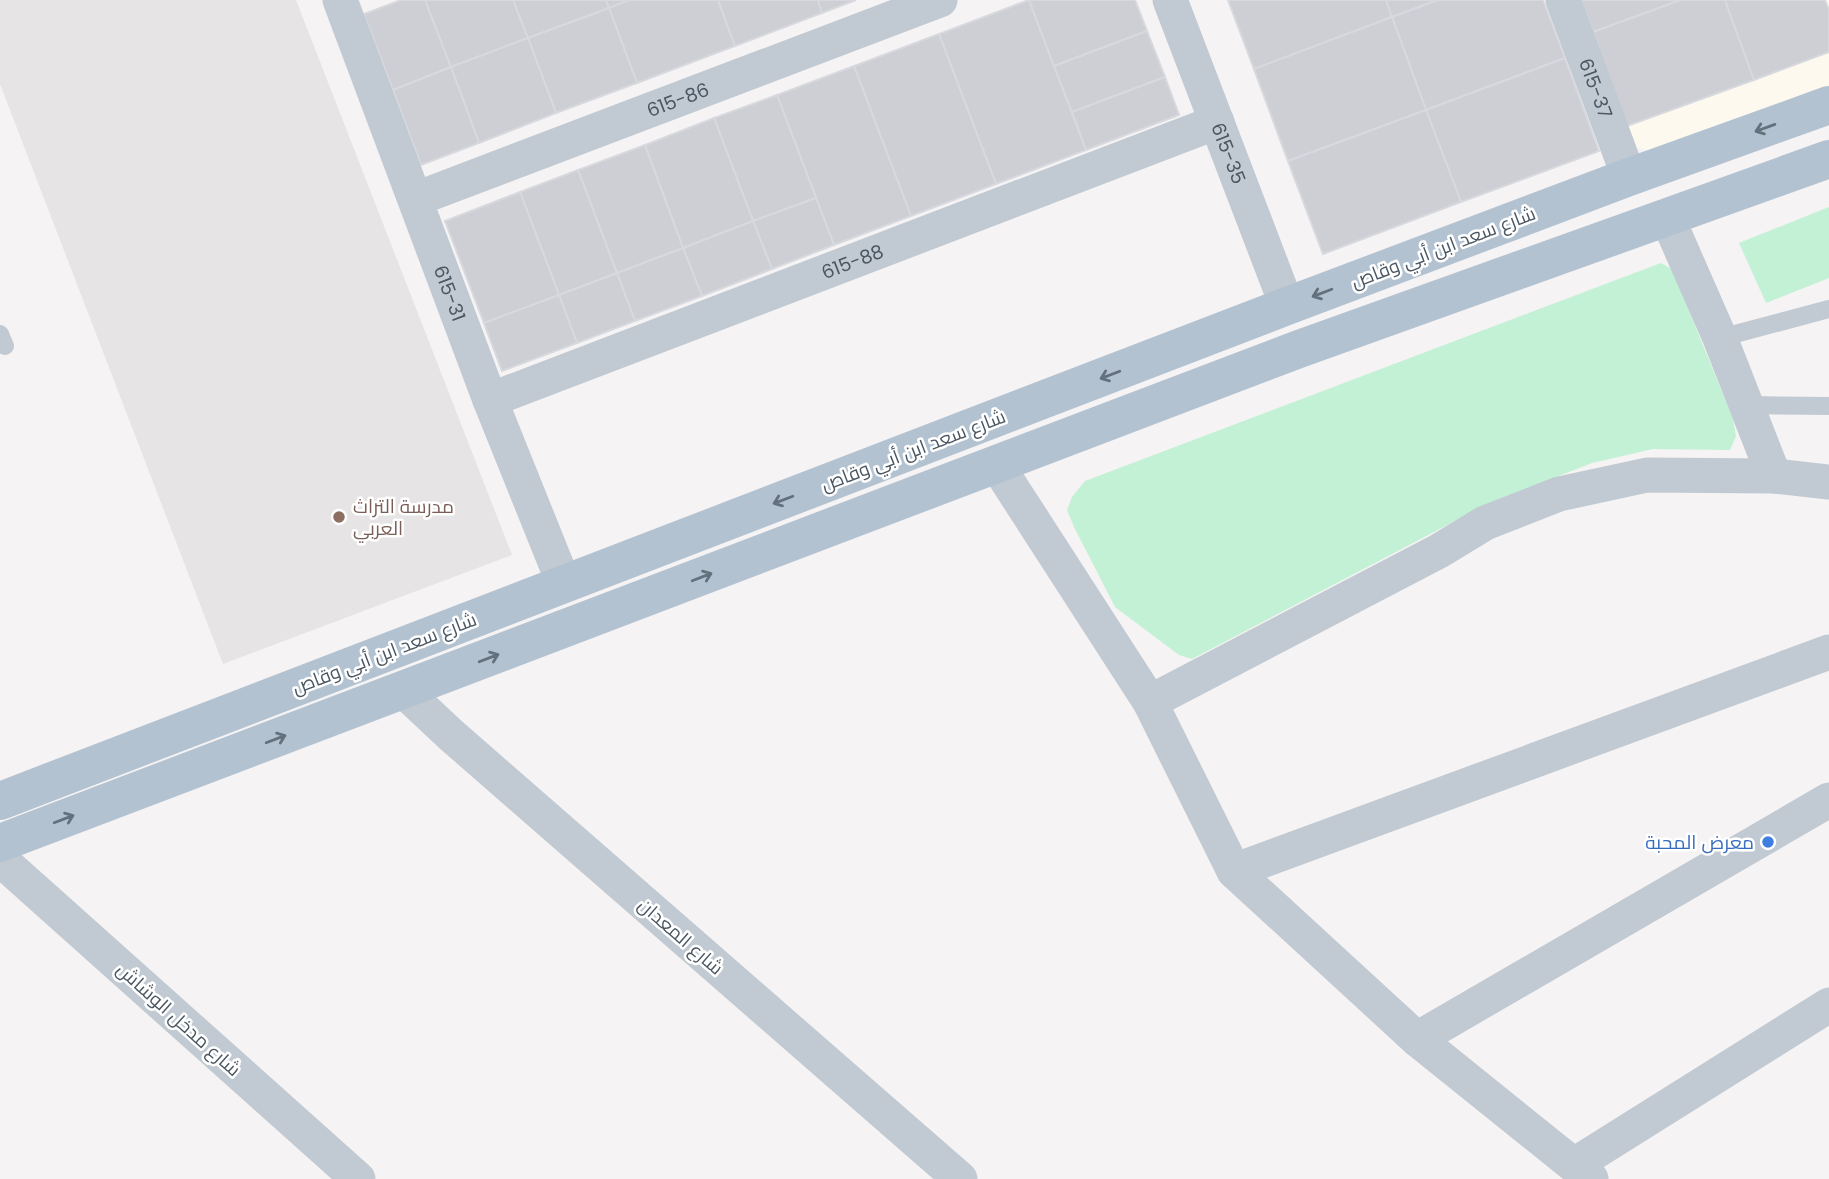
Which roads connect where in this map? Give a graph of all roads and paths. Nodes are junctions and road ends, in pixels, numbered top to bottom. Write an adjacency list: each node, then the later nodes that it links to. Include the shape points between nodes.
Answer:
1 (340, 0): 9 (street, 615-31)
2 (940, 0): 9 (street, 615-86)
3 (1171, 0): 6 (street, 615-35)
4 (1563, 0): 8 (street, 615-37)
5 (1829, 105): 8 (main road, شارع سعد ابن أبي وقاص, one-way to 8)
6 (1217, 122): 11 (street, 615-35); 14 (street, 615-88)
7 (1829, 159): 10 (main road)
8 (1629, 177): 11 (main road, شارع سعد ابن أبي وقاص, one-way to 11)
9 (415, 199): 14 (street, 615-31)
10 (1667, 217): 13 (street); 17 (main road, via 1299,349)
11 (1287, 306): 20 (main road, شارع سعد ابن أبي وقاص, one-way to 20)
12 (1829, 309): 13 (lane)
13 (1720, 338): 15 (street)
14 (490, 400): 20 (street, 615-31)
15 (1746, 405): 16 (lane); 18 (street)
16 (1829, 407)
17 (997, 465): 22 (main road, one-way to 17); 23 (street)
18 (1774, 476): 19 (street); 23 (street, via 1647,475 1559,494 1485,523)
19 (1829, 482)
20 (564, 584): 25 (main road, شارع سعد ابن أبي وقاص)
21 (1829, 652): 28 (street)
22 (403, 690): 26 (main road, one-way to 22); 33 (street, شارع المعدان)
23 (1150, 702): 28 (street)
24 (1829, 800): 30 (street)
25 (0, 801)
26 (0, 844)
27 (0, 859): 32 (street, شارع مدخل الوشاش)
28 (1234, 871): 30 (street)
29 (1829, 1005): 31 (street)
30 (1417, 1039): 31 (street)
31 (1582, 1172)
32 (358, 1179)
33 (960, 1179)

